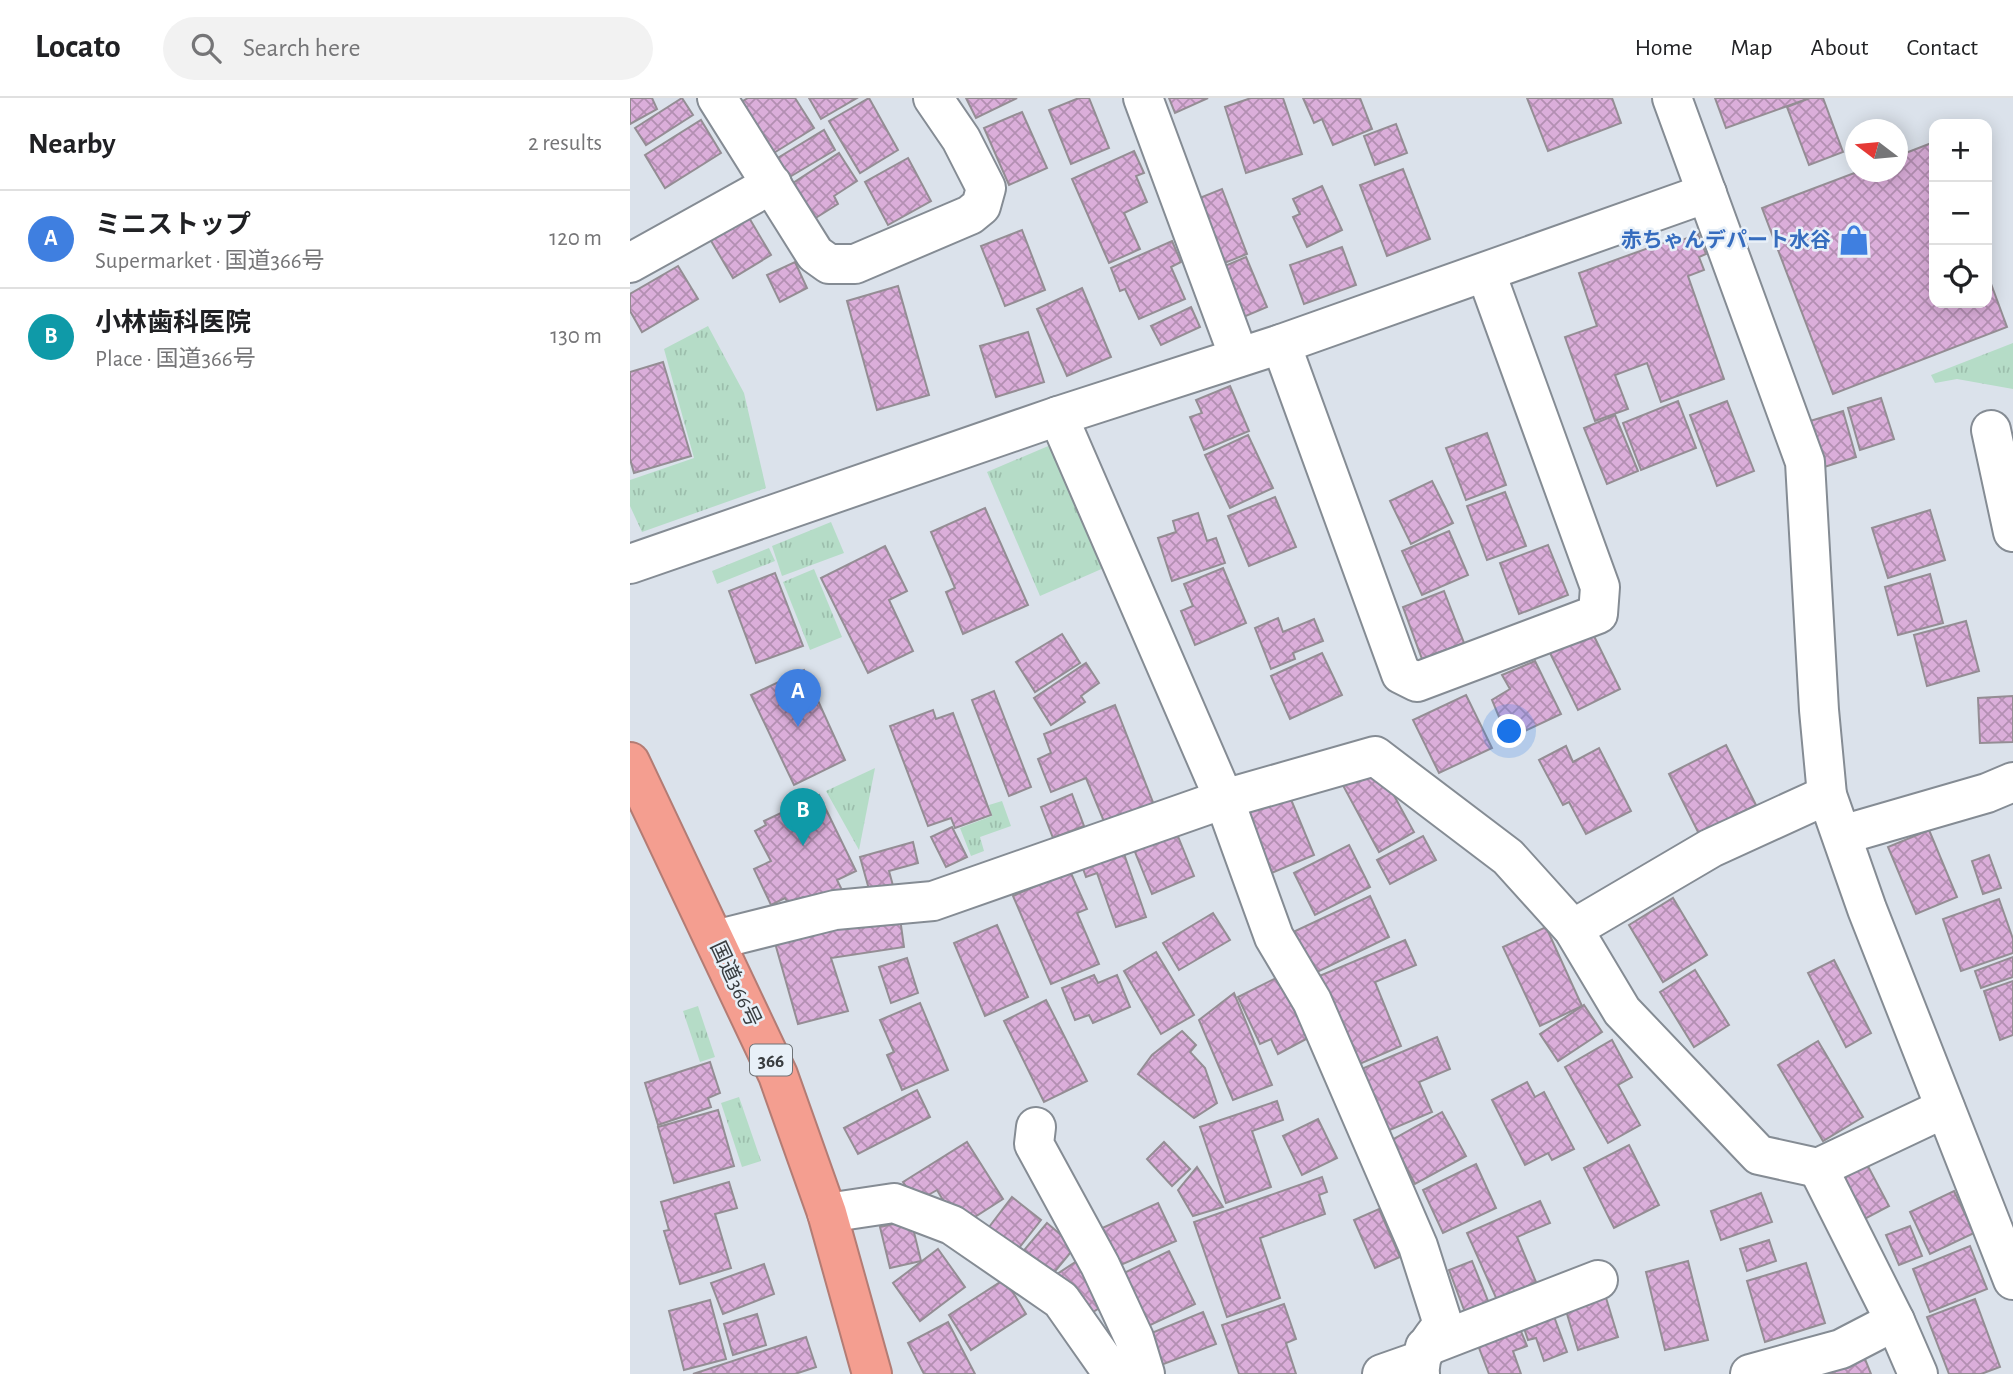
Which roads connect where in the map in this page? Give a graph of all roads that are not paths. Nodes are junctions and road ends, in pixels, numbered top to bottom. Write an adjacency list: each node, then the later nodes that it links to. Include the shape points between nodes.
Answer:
1 (717, 98): 5 (street)
2 (933, 98): 5 (street, via 986,188 981,206 970,215 855,264 829,264 815,254)
3 (1143, 98): 10 (street)
4 (1672, 98): 6 (street)
5 (772, 184): 7 (street)
6 (1707, 193): 8 (street); 17 (street, via 1805,462)
7 (630, 263)
8 (1486, 273): 9 (street); 9 (street, via 1600,587 1598,614 1417,682 1401,674)
9 (1281, 344): 10 (street)
10 (1239, 357): 11 (street)
11 (1058, 416): 14 (street); 18 (street)
12 (1991, 430): 13 (street)
13 (2013, 532)
14 (630, 564)
15 (630, 762): 21 (highway, 国道366号 / 366)
16 (2013, 782): 19 (street)
17 (1827, 795): 19 (street); 20 (street, via 1711,848)
18 (1224, 799): 20 (street, via 1375,756 1508,857); 21 (street, via 933,901 835,910); 29 (street, via 1274,937 1312,1001 1430,1280 1443,1324)
19 (1842, 835): 22 (street)
20 (1573, 929): 24 (street, via 1622,1011 1759,1155)
21 (715, 940): 25 (highway, 国道366号 / 366, via 778,1075)
22 (1945, 1108): 24 (street); 27 (street)
23 (1036, 1128): 33 (street, via 1034,1144 1100,1265 1134,1338)
24 (1818, 1168): 28 (street)
25 (827, 1213): 31 (highway, 国道366号 / 366); 32 (street, via 894,1203 952,1225 1061,1300)
26 (1598, 1280): 29 (street)
27 (2013, 1280)
28 (1895, 1321): 30 (street, via 1841,1349); 35 (street)
29 (1421, 1361): 34 (street)
30 (1768, 1372)
31 (872, 1374)
32 (1113, 1374)
33 (1145, 1374)
34 (1382, 1374)
35 (1918, 1374)

